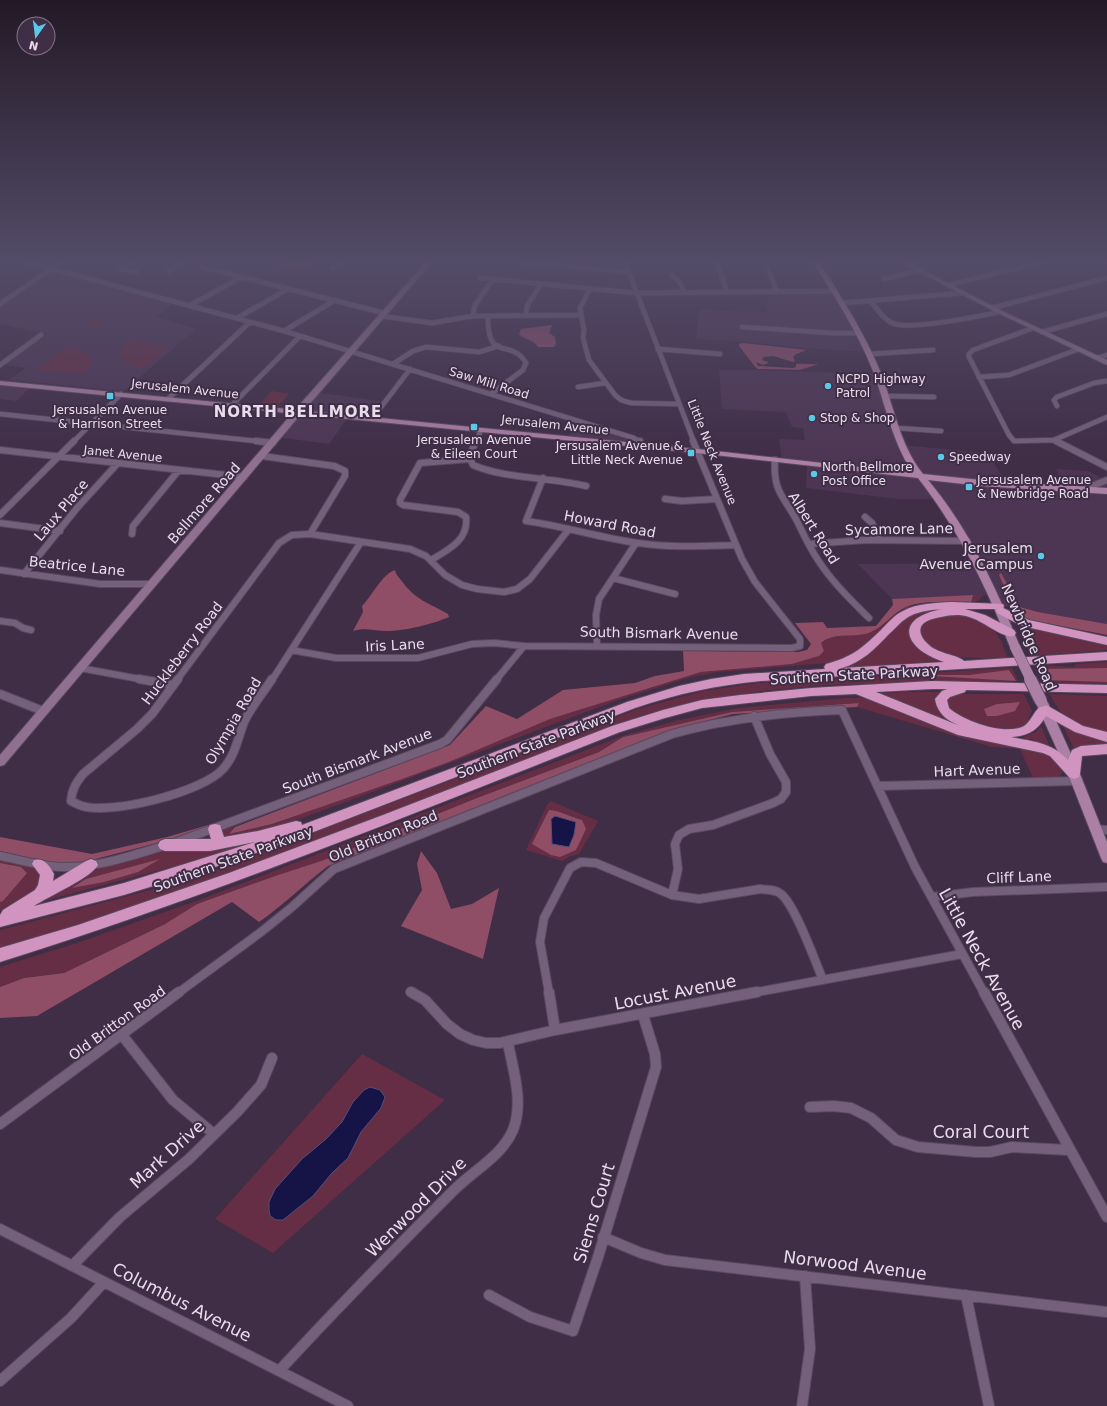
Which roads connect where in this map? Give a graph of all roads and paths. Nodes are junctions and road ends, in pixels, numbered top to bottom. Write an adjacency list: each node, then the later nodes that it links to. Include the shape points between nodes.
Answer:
1 (244, 328): 39 (street)
2 (271, 328): 12 (street, Saw Mill Road)
3 (290, 328): 12 (street)
4 (372, 328): 21 (main road, Bellmore Road)
5 (489, 328): 17 (street, via 490,339)
6 (584, 328): 33 (street, via 583,338 590,363)
7 (650, 328): 18 (street, Little Neck Avenue)
8 (751, 328): 13 (street, via 832,333)
9 (856, 328): 13 (main road, Newbridge Road)
10 (1034, 328): 14 (main road); 30 (street, via 970,352 969,357)
11 (1058, 328): 14 (street)
12 (284, 331): 16 (street, Saw Mill Road)
13 (859, 332): 23 (main road, Newbridge Road)
14 (1042, 332): 19 (main road)
15 (41, 335): 28 (street)
16 (300, 336): 21 (street, Saw Mill Road); 41 (street)
17 (499, 346): 27 (street, via 475,352 426,347 413,351); 36 (street, via 524,357 526,363 523,370)
18 (658, 349): 22 (street); 40 (street, Little Neck Avenue)
19 (1078, 349): 25 (main road); 30 (street, via 1009,375)
20 (933, 350): 23 (street)
21 (352, 351): 27 (street, Saw Mill Road); 43 (main road, Bellmore Road)
22 (720, 354)
23 (870, 354): 37 (main road, Newbridge Road)
24 (1107, 355): 25 (street)
25 (1097, 358): 26 (main road)
26 (1107, 362)
27 (393, 364): 29 (street, Saw Mill Road)
28 (0, 365)
29 (410, 369): 36 (street, Saw Mill Road); 46 (street)
30 (979, 377): 51 (street, via 1014,440)
31 (1107, 381): 42 (street, via 1094,382 1057,397 1054,400)
32 (0, 383): 35 (main road, Jerusalem Avenue)
33 (605, 383): 34 (street); 40 (street, via 615,396 626,402)
34 (578, 387)
35 (121, 394): 39 (main road, Jerusalem Avenue); 47 (street)
36 (491, 394): 53 (street, Saw Mill Road, via 634,438 640,441)
37 (886, 396): 38 (street); 48 (main road, Newbridge Road)
38 (934, 397)
39 (168, 399): 41 (main road, Jerusalem Avenue)
40 (679, 404): 55 (street, Little Neck Avenue)
41 (232, 406): 43 (main road, Jerusalem Avenue)
42 (1057, 406)
43 (298, 412): 46 (main road, Jerusalem Avenue); 52 (main road, Bellmore Road)
44 (0, 414): 47 (street)
45 (1107, 417): 51 (street)
46 (372, 419): 49 (main road, Jerusalem Avenue)
47 (91, 424): 52 (street); 57 (street)
48 (896, 428): 50 (street); 64 (main road, Newbridge Road, via 908,459)
49 (481, 430): 53 (main road, Jerusalem Avenue); 58 (street)
50 (940, 430)
51 (1054, 440): 61 (street)
52 (273, 443): 56 (main road, Bellmore Road)
53 (641, 445): 55 (main road, Jerusalem Avenue)
54 (0, 450): 57 (street, Janet Avenue)
55 (697, 451): 59 (main road, Jerusalem Avenue); 71 (street, Little Neck Avenue)
56 (262, 456): 63 (main road, Bellmore Road); 78 (street, via 334,466 345,471 345,476)
57 (58, 457): 60 (street, Janet Avenue); 72 (street)
58 (470, 459): 65 (street, via 475,466 488,471); 85 (street, via 420,463 400,500 402,505 458,512 466,517 467,525 459,542 452,549)
59 (775, 460): 64 (main road, Jerusalem Avenue); 83 (street, Albert Road, via 773,478 776,488)
60 (118, 463): 62 (street, Janet Avenue); 76 (street, Laux Place)
61 (1107, 467)
62 (179, 470): 63 (street, Janet Avenue); 77 (street, via 133,526)
63 (244, 477): 89 (main road, Bellmore Road)
64 (922, 477): 68 (main road, Jerusalem Avenue); 80 (main road, Newbridge Road)
65 (543, 478): 67 (street); 75 (street, Howard Road, via 526,522)
66 (1107, 480): 68 (street)
67 (586, 486)
68 (1085, 490): 69 (main road, Jerusalem Avenue)
69 (1107, 491)
70 (665, 499): 71 (street)
71 (717, 499): 84 (street, Little Neck Avenue)
72 (0, 514)
73 (866, 517): 79 (street, via 872,523)
74 (0, 523): 76 (street)
75 (569, 529): 82 (street, Howard Road); 85 (street, Huckleberry Road, via 530,579 510,591 491,592 462,585 445,575)
76 (60, 530): 87 (street, Laux Place)
77 (132, 534)
78 (310, 534): 81 (street, Huckleberry Road); 105 (street, Huckleberry Road, via 292,535 279,543)
79 (879, 540): 80 (street, Sycamore Lane); 83 (street, Sycamore Lane)
80 (967, 541): 91 (main road, Newbridge Road)
81 (361, 542): 85 (street, Huckleberry Road, via 410,549); 100 (street, Olympia Road)
82 (636, 543): 84 (street, Howard Road, via 675,546); 88 (street)
83 (809, 544): 92 (street, Albert Road, via 826,571)
84 (736, 545): 96 (street, Little Neck Avenue, via 755,582)
85 (431, 560)
86 (0, 570): 87 (street, Beatrice Lane)
87 (24, 574): 89 (street, Beatrice Lane, via 100,584)
88 (613, 578): 90 (street); 99 (street, via 597,605)
89 (152, 584): 103 (main road, Bellmore Road)
90 (675, 594)
91 (1000, 609): 95 (main road, Newbridge Road); 97 (highway, via 1026,623); 104 (highway, via 937,606 914,610 900,617 860,656 846,663)
92 (869, 618)
93 (0, 621): 94 (street, via 15,623)
94 (31, 630)
95 (1010, 633): 102 (highway, via 982,618 963,612 938,612 919,620 915,629 916,636 926,648 944,658); 110 (main road, Newbridge Road, bridge)
96 (800, 639): 99 (street, South Bismark Avenue, via 801,645 796,648)
97 (1107, 641)
98 (524, 646): 99 (street, South Bismark Avenue); 100 (street, Iris Lane, via 475,643 429,656 411,658 336,658); 121 (street, South Bismark Avenue, via 440,744)
99 (597, 646)
100 (291, 650): 119 (street, Olympia Road, via 245,721 233,752 216,776 189,789 135,805 105,808 86,808 74,804 70,798)
101 (1107, 656): 102 (highway, Southern State Parkway)
102 (976, 664): 104 (highway, Southern State Parkway)
103 (80, 668): 105 (street); 112 (main road, Bellmore Road)
104 (795, 674): 120 (highway, Southern State Parkway, via 720,681 655,696)
105 (173, 685): 119 (street, Huckleberry Road, via 140,727 91,765)
106 (975, 686): 107 (highway, Southern State Parkway, via 904,685); 108 (highway, Southern State Parkway); 110 (highway, via 946,694 942,699 942,706 959,721 994,732 1012,734 1033,727)
107 (856, 689): 117 (highway, via 962,732 1046,749 1054,753); 136 (highway, Southern State Parkway, via 740,699 702,704 663,714 225,881)
108 (1107, 689)
109 (0, 694): 112 (street)
110 (1042, 705): 114 (highway, via 1079,729); 117 (main road, Newbridge Road)
111 (842, 710): 113 (street, Old Britton Road); 118 (street, Little Neck Avenue)
112 (43, 711): 116 (main road, Bellmore Road)
113 (754, 716): 131 (street, via 770,754 786,782 786,792 781,799 773,803 713,825 689,829 679,835 675,844 678,869); 141 (street, Old Britton Road, via 706,725 661,738 334,870 261,932)
114 (1107, 737)
115 (1107, 749): 117 (highway, via 1076,753)
116 (2, 757)
117 (1076, 778): 118 (street, Hart Avenue); 122 (main road, Newbridge Road)
118 (878, 786): 132 (street, Little Neck Avenue, via 897,831)
119 (72, 790)
120 (346, 814): 123 (highway); 134 (highway, Southern State Parkway, via 216,861 124,889)
121 (215, 829): 123 (highway); 124 (street, South Bismark Avenue)
122 (1101, 830): 126 (main road, Newbridge Road)
123 (220, 843): 124 (highway)
124 (165, 845): 128 (street, South Bismark Avenue)
125 (0, 856): 127 (street, South Bismark Avenue)
126 (1107, 858)
127 (39, 864): 128 (street, South Bismark Avenue, via 69,867); 130 (highway, via 47,874)
128 (91, 865): 130 (highway)
129 (1107, 887): 132 (street, Cliff Lane, via 973,892)
130 (41, 893): 133 (highway, via 27,904)
131 (672, 895): 137 (street, via 699,899 761,889 777,891 793,910); 140 (street, via 596,863 581,862 570,868 540,931)
132 (932, 897): 135 (street, Little Neck Avenue)
133 (0, 917)
134 (0, 921)
135 (962, 954): 137 (street, Locust Avenue); 147 (street, Little Neck Avenue)
136 (0, 955)
137 (823, 980): 139 (street, Locust Avenue)
138 (411, 992): 142 (street, Locust Avenue, via 428,1002 447,1024 461,1034 487,1043)
139 (643, 1015): 140 (street, Locust Avenue); 150 (street, Siems Court, via 656,1067)
140 (555, 1030): 142 (street, Locust Avenue)
141 (122, 1035): 145 (street, Old Britton Road); 146 (street, via 173,1100)
142 (508, 1043): 157 (street, Wenwood Drive, via 517,1115 508,1138 495,1154 466,1177)
143 (272, 1058): 146 (street, Mark Drive, via 261,1085)
144 (810, 1107): 147 (street, Coral Court, via 851,1108 871,1118 896,1140 918,1147 976,1152 1012,1147)
145 (0, 1124)
146 (214, 1134): 151 (street, Mark Drive, via 189,1159 120,1217)
147 (1069, 1150): 148 (street, Little Neck Avenue)
148 (1107, 1217)
149 (0, 1229): 151 (street, Columbus Avenue)
150 (604, 1237): 152 (street, Norwood Avenue, via 665,1260); 154 (street, Siems Court, via 573,1330 538,1321)
151 (72, 1266): 153 (street, Columbus Avenue)
152 (805, 1276): 155 (street, Norwood Avenue); 160 (street, via 810,1349)
153 (104, 1282): 157 (street, Columbus Avenue); 158 (street, via 71,1318)
154 (489, 1295)
155 (966, 1295): 156 (street, Norwood Avenue); 161 (street)
156 (1107, 1312)
157 (279, 1371): 159 (street, Columbus Avenue)
158 (0, 1381)
159 (348, 1406)
160 (802, 1406)
161 (989, 1406)

